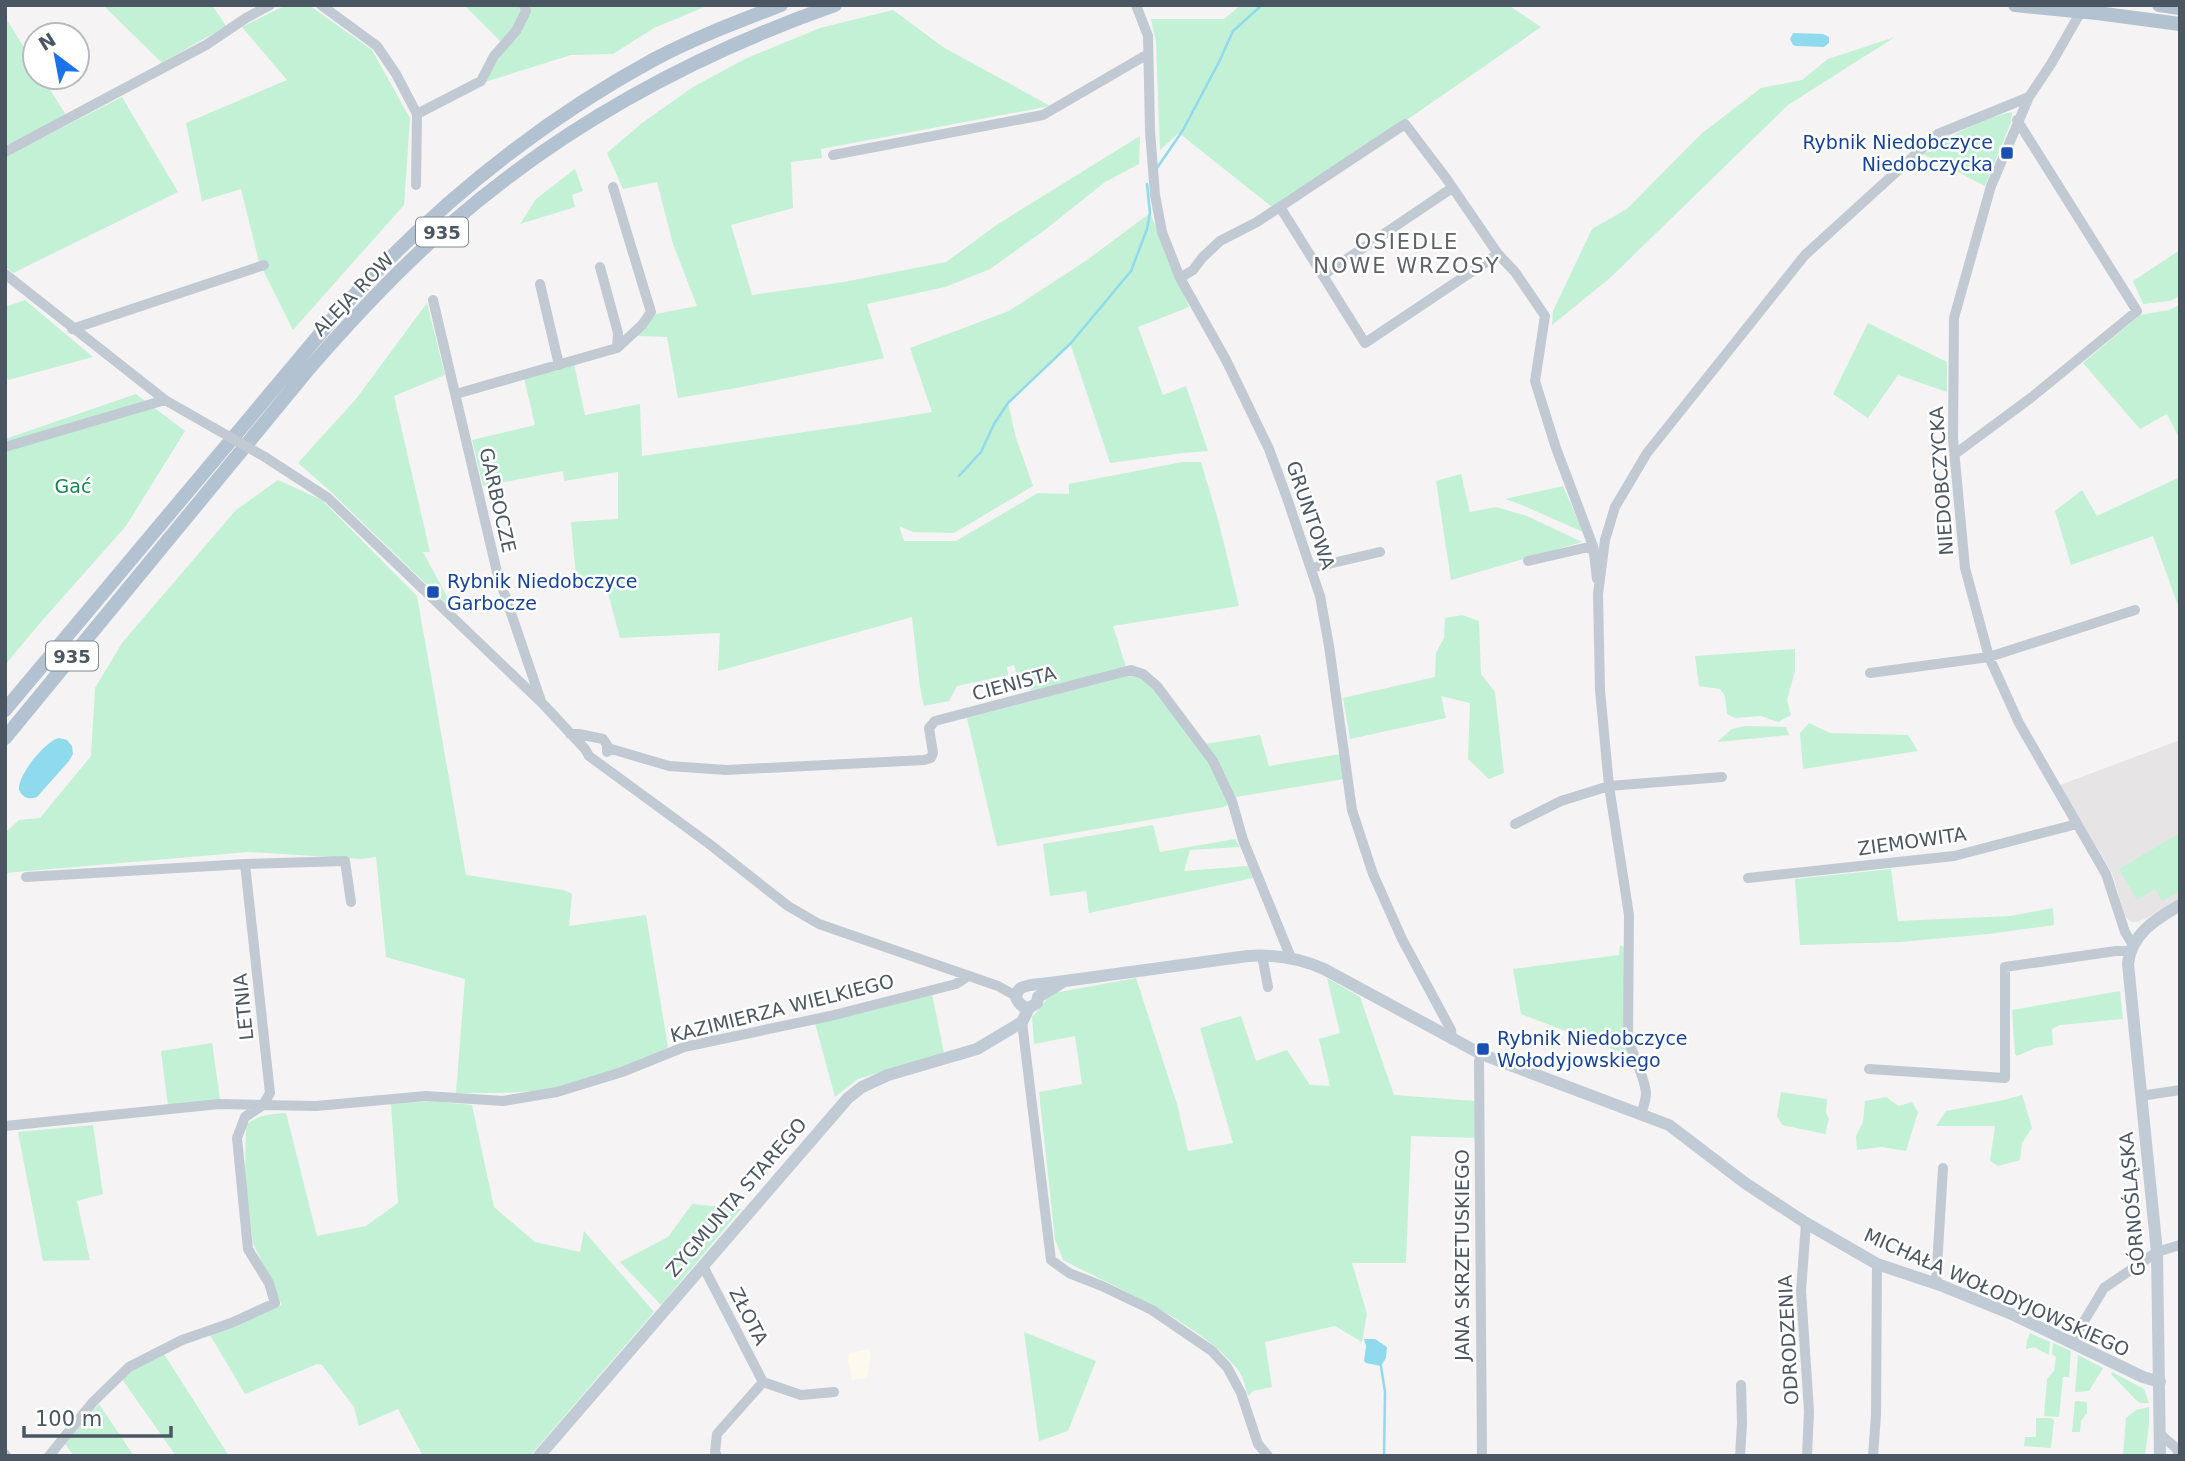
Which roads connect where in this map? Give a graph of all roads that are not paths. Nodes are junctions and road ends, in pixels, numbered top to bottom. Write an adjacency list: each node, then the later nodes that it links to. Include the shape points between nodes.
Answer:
1 (270, 5): 16 (street, via 206,45)
2 (321, 5): 14 (street, via 377,46)
3 (524, 5): 14 (street, via 526,11 516,31 494,55 481,81)
4 (780, 5): 46 (main road, ALEJA ROW / 935, via 653,60 594,96 524,143 420,227 326,326)
5 (835, 5): 49 (main road, ALEJA ROW / 935, via 703,58 650,85 568,135 449,225 307,371)
6 (1136, 5): 12 (street, GRUNTOWA, via 1148,36)
7 (2015, 5): 10 (main road, bridge)
8 (2159, 5): 9 (main road)
9 (2180, 8)
10 (2091, 9): 11 (main road); 13 (street, NIEDOBCZYCKA)
11 (2180, 24)
12 (1149, 54): 17 (street, via 1043,115); 27 (street, GRUNTOWA, via 1155,195 1162,232)
13 (2029, 97): 15 (street, NIEDOBCZYCKA); 41 (street, via 1938,134 1805,255 1647,453 1615,507)
14 (417, 114): 18 (street)
15 (2017, 120): 36 (street, NIEDOBCZYCKA, via 1991,186 1954,318); 36 (street, via 2137,312)
16 (5, 152)
17 (833, 155)
18 (416, 185)
19 (613, 187): 31 (street, via 651,312)
20 (1452, 188): 21 (street, via 1405,124); 22 (street); 26 (street)
21 (1280, 207): 26 (street); 27 (street, via 1220,241 1194,270)
22 (1498, 254): 26 (street, via 1365,343); 37 (street, via 1545,316 1535,381)
23 (264, 265): 30 (street)
24 (600, 267): 31 (street, via 618,333)
25 (5, 274): 30 (street)
26 (1323, 275)
27 (1180, 278): 40 (street, GRUNTOWA, via 1269,449)
28 (540, 284): 32 (street)
29 (433, 300): 33 (street, GARBOCZE)
30 (72, 329): 34 (street)
31 (617, 348): 32 (street)
32 (559, 365): 33 (street)
33 (456, 394): 45 (street, GARBOCZE, via 497,572)
34 (165, 400): 35 (street); 45 (street, bridge, via 328,498)
35 (5, 447)
36 (1955, 454): 43 (street, NIEDOBCZYCKA, via 1965,568)
37 (1593, 546): 39 (street); 41 (street)
38 (1380, 552): 40 (street)
39 (1528, 561)
40 (1311, 568): 70 (street, GRUNTOWA, via 1329,646 1352,810 1373,874 1452,1031)
41 (1598, 594): 53 (street)
42 (2135, 610): 43 (street)
43 (1989, 657): 44 (street); 55 (street, NIEDOBCZYCKA, via 2019,723)
44 (1870, 673)
45 (543, 704): 47 (street)
46 (5, 710)
47 (570, 734): 48 (street); 50 (street)
48 (592, 737): 50 (street); 51 (street, via 603,739)
49 (5, 738)
50 (585, 749): 51 (street, via 589,756)
51 (603, 754): 63 (street, CIENISTA, via 726,770 924,760 933,753 929,728 935,721 1131,670 1157,686 1213,761); 64 (street, via 623,779 802,916)
52 (1722, 777): 53 (street)
53 (1609, 786): 54 (street, via 1561,801); 76 (street, via 1629,915 1628,1038 1646,1094)
54 (1515, 824)
55 (2077, 824): 58 (street, ZIEMOWITA, via 1954,856); 61 (street, NIEDOBCZYCKA, via 2106,874)
56 (244, 864): 57 (street); 59 (street, via 345,861); 75 (street, LETNIA, via 270,1093)
57 (26, 877)
58 (1748, 878)
59 (351, 902)
60 (2180, 905): 61 (street, via 2153,922)
61 (2132, 948): 72 (street, via 2006,967 2005,1078); 74 (street, GÓRNOŚLĄSKA, via 2127,972)
62 (1262, 955): 63 (street, MICHAŁA WOŁODYJOWSKIEGO); 65 (street, MICHAŁA WOŁODYJOWSKIEGO); 66 (street)
63 (1291, 958): 70 (street, MICHAŁA WOŁODYJOWSKIEGO, via 1324,969)
64 (968, 976): 67 (street); 75 (street, KAZIMIERZA WIELKIEGO, via 956,984 830,1016 684,1047 556,1092 503,1101 426,1096 316,1106)
65 (1062, 982): 67 (street, MICHAŁA WOŁODYJOWSKIEGO); 67 (street, MICHAŁA WOŁODYJOWSKIEGO, via 1038,997 1037,992)
66 (1268, 987)
67 (1024, 996): 68 (street); 69 (street)
68 (1022, 1022): 69 (street, ZYGMUNTA STAREGO); 94 (street, via 1051,1260 1069,1273 1152,1310 1212,1351 1241,1393 1258,1444)
69 (1007, 1029): 83 (street, ZYGMUNTA STAREGO, via 977,1049 894,1073 855,1092)
70 (1452, 1040): 71 (street, MICHAŁA WOŁODYJOWSKIEGO)
71 (1481, 1054): 76 (street, MICHAŁA WOŁODYJOWSKIEGO); 95 (street, JANA SKRZETUSKIEGO)
72 (1869, 1069)
73 (2180, 1090): 74 (street)
74 (2141, 1096): 81 (street, GÓRNOŚLĄSKA)
75 (263, 1105): 77 (street, via 219,1104); 91 (street, via 245,1118 237,1138 248,1249 269,1283 275,1303 129,1367)
76 (1642, 1115): 79 (street, MICHAŁA WOŁODYJOWSKIEGO, via 1669,1125)
77 (5, 1126)
78 (1943, 1168): 84 (street)
79 (1806, 1223): 82 (street, MICHAŁA WOŁODYJOWSKIEGO); 97 (street, ODRODZENIA, via 1801,1291 1809,1411)
80 (2180, 1245): 81 (street)
81 (2157, 1252): 85 (street, via 2104,1288); 87 (street, GÓRNOŚLĄSKA)
82 (1877, 1265): 84 (street, MICHAŁA WOŁODYJOWSKIEGO); 98 (street)
83 (703, 1266): 86 (street, ZŁOTA); 92 (street, ZYGMUNTA STAREGO)
84 (1936, 1283): 85 (street, MICHAŁA WOŁODYJOWSKIEGO)
85 (2071, 1343): 87 (street, MICHAŁA WOŁODYJOWSKIEGO)
86 (763, 1382): 89 (street, via 802,1395); 93 (street, via 717,1434)
87 (2160, 1382): 90 (street, GÓRNOŚLĄSKA)
88 (1741, 1385): 96 (street)
89 (834, 1392)
90 (2160, 1434): 99 (street, GÓRNOŚLĄSKA); 100 (street)
91 (49, 1456)
92 (539, 1456)
93 (717, 1456)
94 (1268, 1456)
95 (1482, 1456)
96 (1740, 1456)
97 (1807, 1456)
98 (1872, 1456)
99 (2160, 1456)
100 (2180, 1456)

